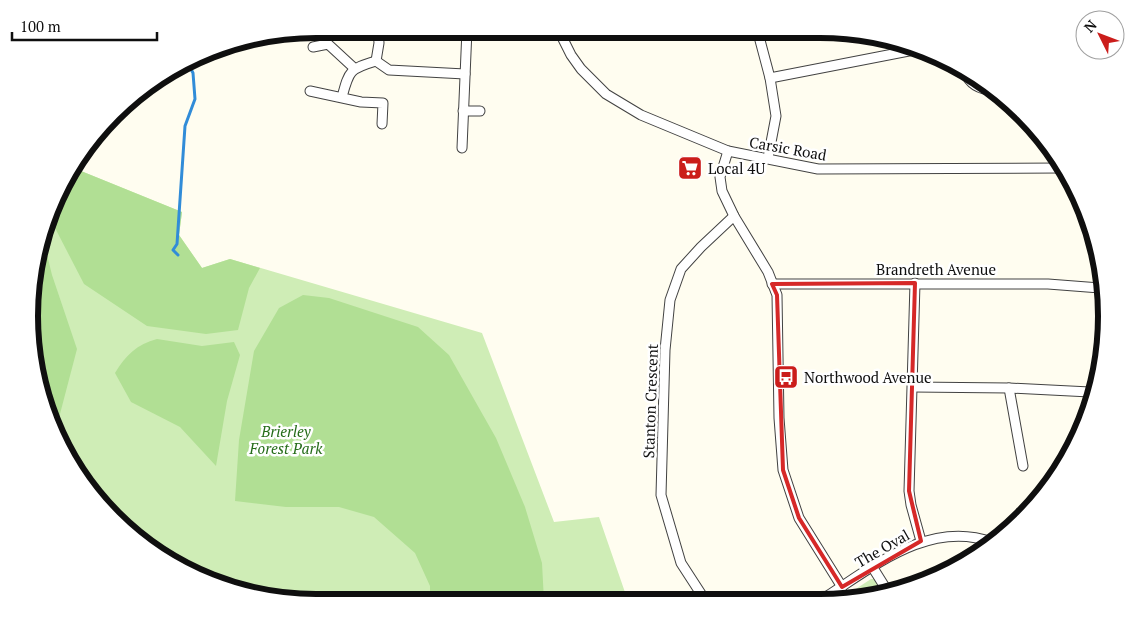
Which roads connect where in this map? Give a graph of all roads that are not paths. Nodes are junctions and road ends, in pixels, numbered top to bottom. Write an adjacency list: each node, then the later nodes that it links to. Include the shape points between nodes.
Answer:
1 (379, 38): 7 (street)
2 (467, 38): 9 (street)
3 (562, 38): 19 (street, Carsic Road, via 581,69 606,94 641,115)
4 (759, 38): 10 (street)
5 (313, 47): 8 (street, via 328,44)
6 (907, 51): 10 (street)
7 (376, 61): 8 (street); 9 (street, via 389,70)
8 (354, 68): 14 (street, via 348,74)
9 (465, 74): 15 (street)
10 (770, 78): 20 (street, via 776,116)
11 (970, 82): 12 (street)
12 (981, 89)
13 (310, 91): 14 (street)
14 (342, 98): 17 (street, via 383,103)
15 (463, 111): 16 (street); 18 (street)
16 (480, 111)
17 (382, 124)
18 (462, 148)
19 (728, 151): 20 (street, Carsic Road); 22 (street, via 720,177 722,192)
20 (768, 158): 21 (street, Carsic Road, via 818,169)
21 (1055, 168)
22 (734, 216): 24 (street); 36 (street, Stanton Crescent, via 681,269 670,300 665,350 661,495 681,563)
23 (915, 283): 24 (street, Brandreth Avenue); 25 (street, Brandreth Avenue); 26 (street)
24 (772, 284): 34 (street, via 777,295 778,418 783,470 799,518)
25 (1096, 288)
26 (913, 387): 27 (street); 31 (street, via 909,491)
27 (1009, 388): 28 (street); 29 (street)
28 (1087, 392)
29 (1023, 466)
30 (983, 540): 31 (street, The Oval, via 938,537)
31 (920, 541): 32 (street, The Oval)
32 (873, 568): 33 (street); 34 (street, The Oval)
33 (884, 586)
34 (842, 587): 35 (street, The Oval)
35 (832, 593)
36 (701, 594)

